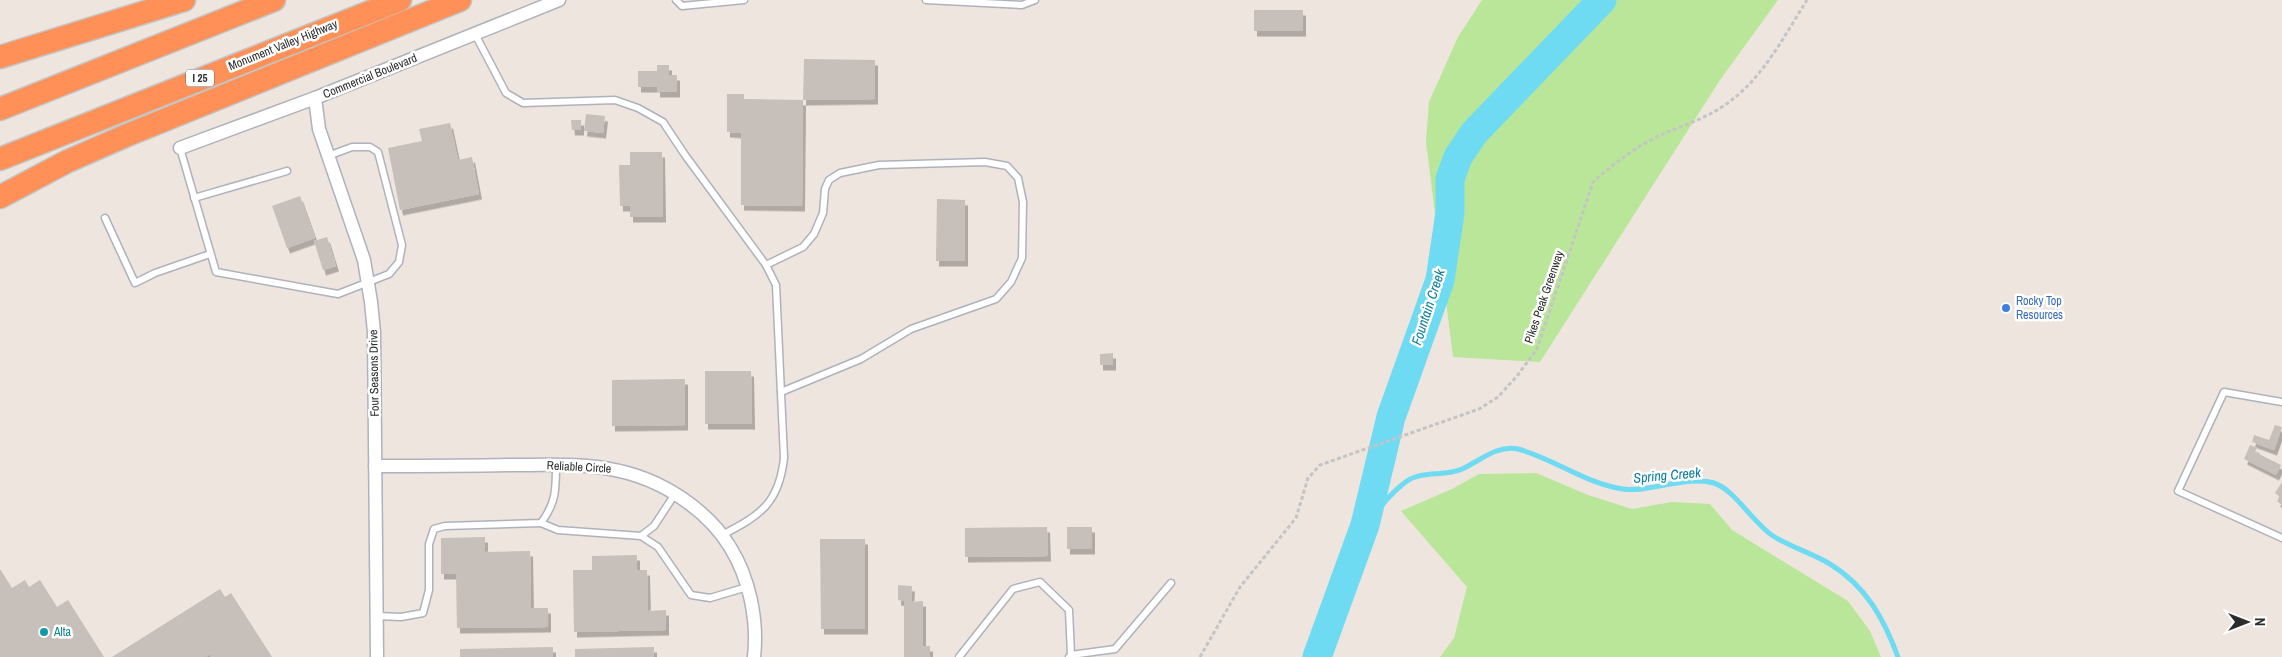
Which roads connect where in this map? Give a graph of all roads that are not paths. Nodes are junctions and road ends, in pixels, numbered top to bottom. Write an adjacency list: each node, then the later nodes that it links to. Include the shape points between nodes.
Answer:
1 (184, 0): 11 (highway)
2 (274, 0): 13 (highway)
3 (400, 0): 16 (highway, Monument Valley Highway / I 25)
4 (460, 0): 18 (highway, via 126,136 68,161)
5 (559, 0): 10 (street, Commercial Boulevard)
6 (676, 0): 7 (lane, via 682,6)
7 (744, 0)
8 (926, 0): 9 (lane, via 1022,5)
9 (1036, 0)
10 (475, 34): 12 (street, Commercial Boulevard); 22 (lane, via 506,93 523,103 614,100 664,122)
11 (0, 57)
12 (315, 98): 14 (street, Commercial Boulevard); 15 (street, Four Seasons Drive, via 319,129)
13 (0, 109)
14 (180, 148): 19 (lane)
15 (328, 156): 23 (street, Four Seasons Drive, via 364,260); 23 (lane, via 352,147 370,147 378,152 402,245 399,262 388,274)
16 (0, 159)
17 (287, 171): 19 (lane)
18 (0, 197)
19 (194, 198): 21 (lane)
20 (105, 218): 21 (lane, via 135,284 154,273)
21 (210, 254): 23 (lane, via 216,272 338,294)
22 (766, 265): 24 (lane, via 776,285); 24 (lane, via 803,247 814,234 823,213 825,189 829,180 840,173 879,165 985,162 1007,166 1018,178 1023,202 1022,258 1011,282 996,299 911,329 861,359)
23 (368, 282): 27 (street, Four Seasons Drive, via 374,332)
24 (781, 392): 30 (lane, via 782,479 770,503 751,520)
25 (2282, 402): 32 (lane, via 2224,392 2178,491)
26 (556, 465): 27 (street, Reliable Circle); 28 (street, Reliable Circle, via 600,467 635,474); 29 (lane, via 552,508)
27 (375, 466): 35 (street, Four Seasons Drive)
28 (676, 494): 30 (street, Reliable Circle, via 713,523); 31 (lane, via 654,526)
29 (541, 523): 31 (lane, via 558,530); 35 (lane, via 434,529 430,544 429,590 423,613 401,617)
30 (722, 535): 34 (street, Reliable Circle, via 736,557)
31 (641, 536): 34 (lane, via 658,547 691,595 710,598)
32 (2282, 538)
33 (1171, 583): 36 (lane, via 1115,649)
34 (747, 587): 38 (street, Reliable Circle, via 755,633)
35 (377, 616): 37 (street, Four Seasons Drive)
36 (1070, 656): 39 (lane, via 1069,610 1040,582 1013,589)
37 (377, 657)
38 (754, 657)
39 (959, 657)

